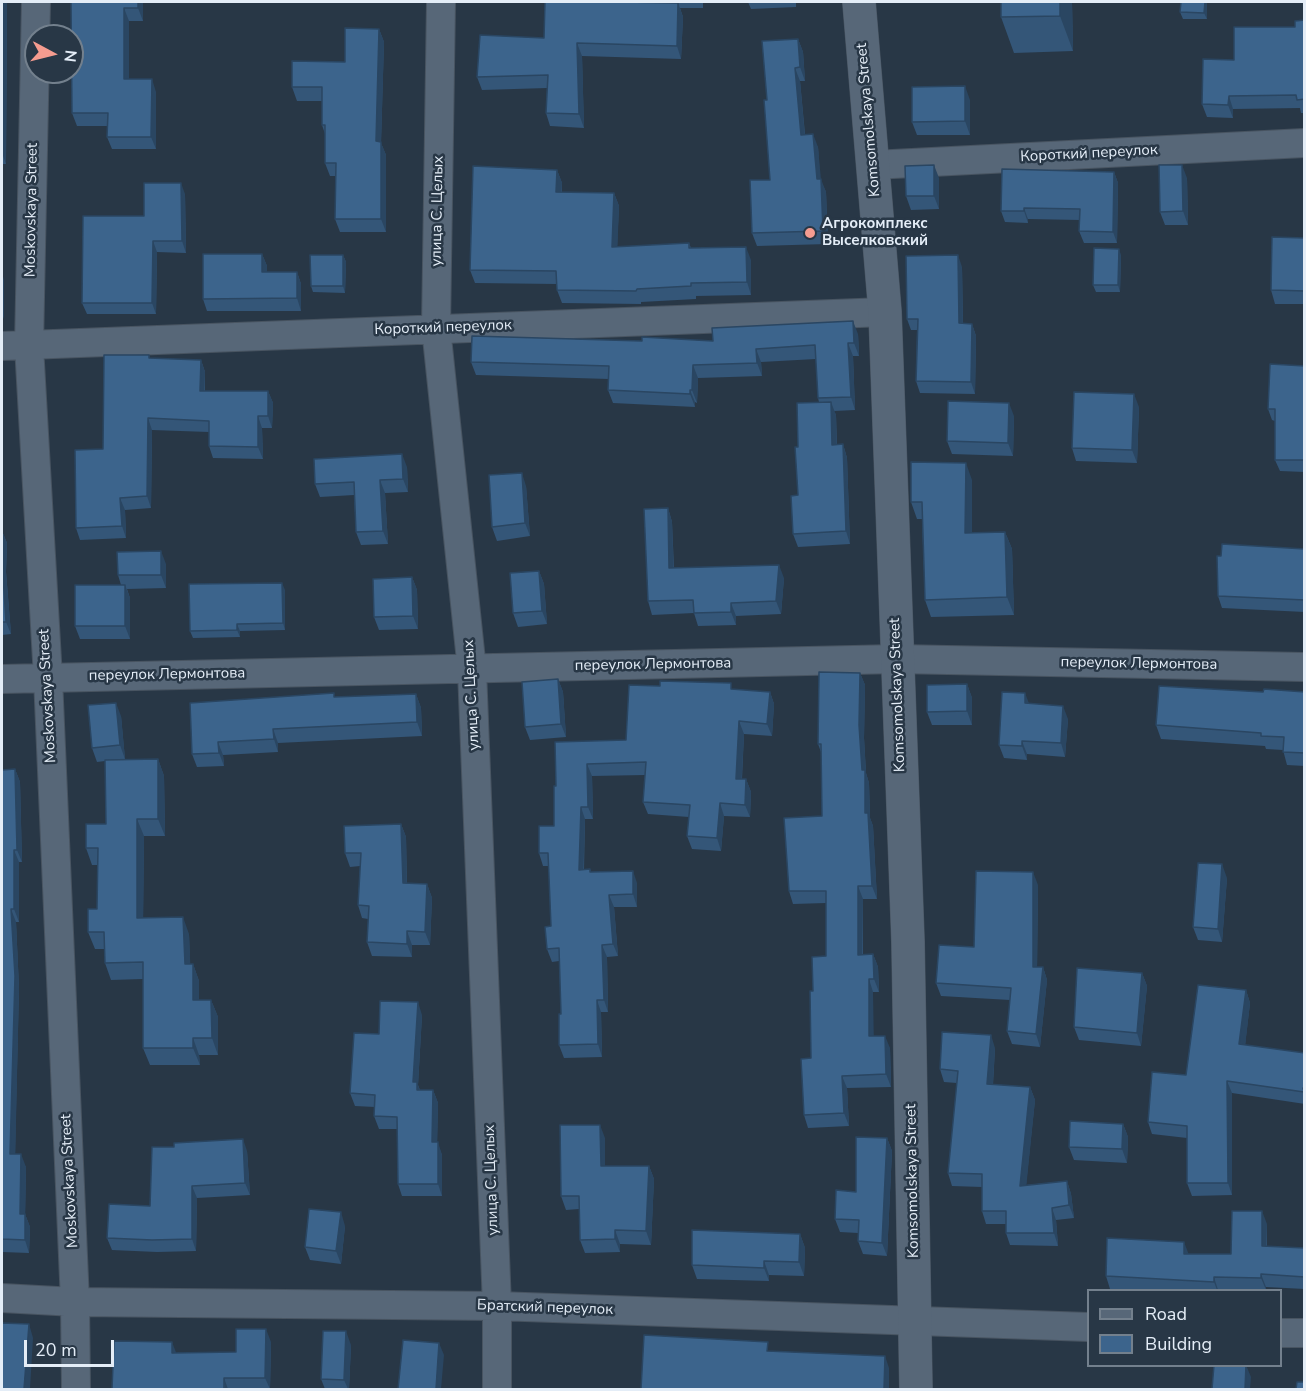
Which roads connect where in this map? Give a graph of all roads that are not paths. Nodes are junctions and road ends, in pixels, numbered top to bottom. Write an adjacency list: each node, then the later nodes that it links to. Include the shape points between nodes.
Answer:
1 (36, 2): 8 (street, Moskovskaya Street)
2 (441, 2): 7 (street, улица С. Целых)
3 (859, 2): 5 (main road, Komsomolskaya Street)
4 (1305, 143): 5 (street, Короткий переулок)
5 (873, 165): 6 (main road, Komsomolskaya Street)
6 (885, 312): 7 (street, Короткий переулок); 9 (main road, Komsomolskaya Street)
7 (436, 328): 8 (street, Короткий переулок); 11 (street, улица С. Целых)
8 (15, 346): 12 (street, Moskovskaya Street)
9 (897, 659): 10 (street, переулок Лермонтова); 11 (street, переулок Лермонтова); 17 (main road, Komsomolskaya Street)
10 (1305, 668)
11 (472, 669): 12 (street, переулок Лермонтова); 16 (street, улица С. Целых)
12 (48, 678): 13 (street, переулок Лермонтова); 15 (street, Moskovskaya Street)
13 (2, 679)
14 (2, 1298): 15 (street, Братский переулок)
15 (75, 1302): 16 (street, Братский переулок); 21 (street, Moskovskaya Street)
16 (498, 1306): 17 (street, Братский переулок); 22 (street, улица С. Целых)
17 (916, 1321): 18 (street, Братский переулок); 23 (main road, Komsomolskaya Street)
18 (1087, 1327)
19 (1282, 1333): 20 (street)
20 (1305, 1333)
21 (76, 1389)
22 (497, 1389)
23 (916, 1389)

